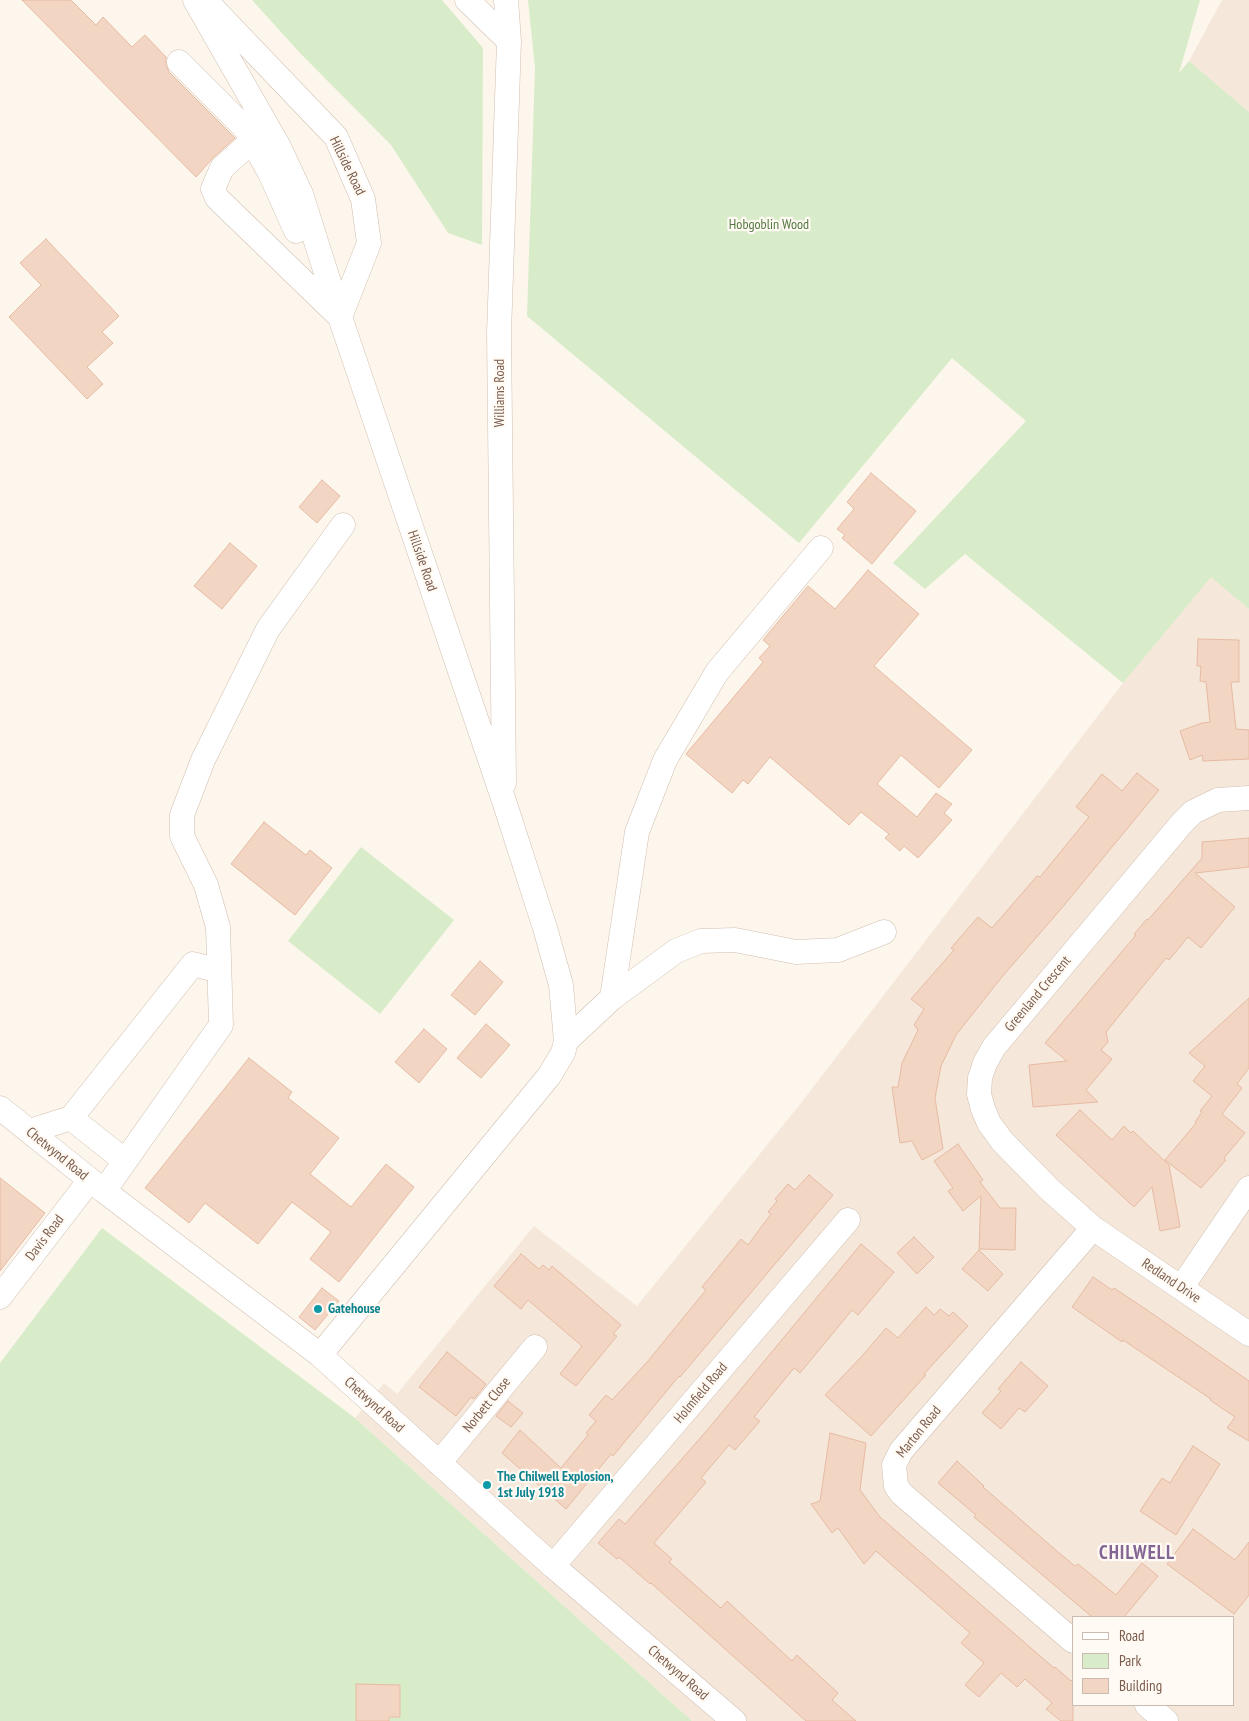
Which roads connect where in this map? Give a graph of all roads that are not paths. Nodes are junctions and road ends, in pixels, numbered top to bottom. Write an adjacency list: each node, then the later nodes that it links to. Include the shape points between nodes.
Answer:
1 (195, 0): 9 (street, Hillside Road, via 279,147 301,194)
2 (206, 0): 9 (street, Hillside Road, via 336,137 363,199 369,243)
3 (467, 0): 5 (street)
4 (506, 0): 5 (street, Williams Road)
5 (509, 41): 13 (street, Williams Road, via 499,333)
6 (179, 62): 7 (street, via 244,128)
7 (252, 141): 8 (street); 9 (street, via 222,168 213,189 217,198)
8 (296, 231)
9 (340, 317): 13 (street, Hillside Road)
10 (343, 525): 15 (street, Davis Road, via 268,629 203,760 182,814 182,836 206,885 218,928)
11 (821, 548): 16 (street, via 717,672 664,760 637,832)
12 (1249, 798): 25 (street, Greenland Crescent, via 1218,800 1197,809 1182,823 994,1047 985,1063 979,1094 989,1123 1049,1189)
13 (505, 804): 17 (street, Hillside Road, via 561,985)
14 (884, 932): 16 (street, via 838,950 796,952 735,940 701,941 676,951)
15 (219, 971): 19 (street, via 193,964); 21 (street, Davis Road, via 221,1025)
16 (612, 998): 17 (street)
17 (566, 1041): 30 (street, via 563,1053 549,1076)
18 (0, 1108): 20 (street, Chetwynd Road)
19 (71, 1118): 20 (street); 21 (street)
20 (30, 1132): 22 (street, Chetwynd Road)
21 (125, 1161): 22 (street, Davis Road)
22 (97, 1185): 27 (street, Davis Road); 30 (street, Chetwynd Road)
23 (1249, 1188): 26 (street)
24 (848, 1220): 32 (street, Holmfield Road)
25 (1093, 1228): 26 (street, Redland Drive); 33 (street, Marton Road, via 901,1451 894,1465 896,1486 902,1494)
26 (1181, 1288): 28 (street, Redland Drive)
27 (0, 1297)
28 (1249, 1334)
29 (534, 1346): 31 (street, Norbett Close)
30 (320, 1355): 31 (street, Chetwynd Road)
31 (439, 1463): 32 (street, Chetwynd Road)
32 (554, 1566): 35 (street, Chetwynd Road)
33 (1072, 1640)
34 (1148, 1706): 36 (street)
35 (734, 1721)
36 (1166, 1721)

